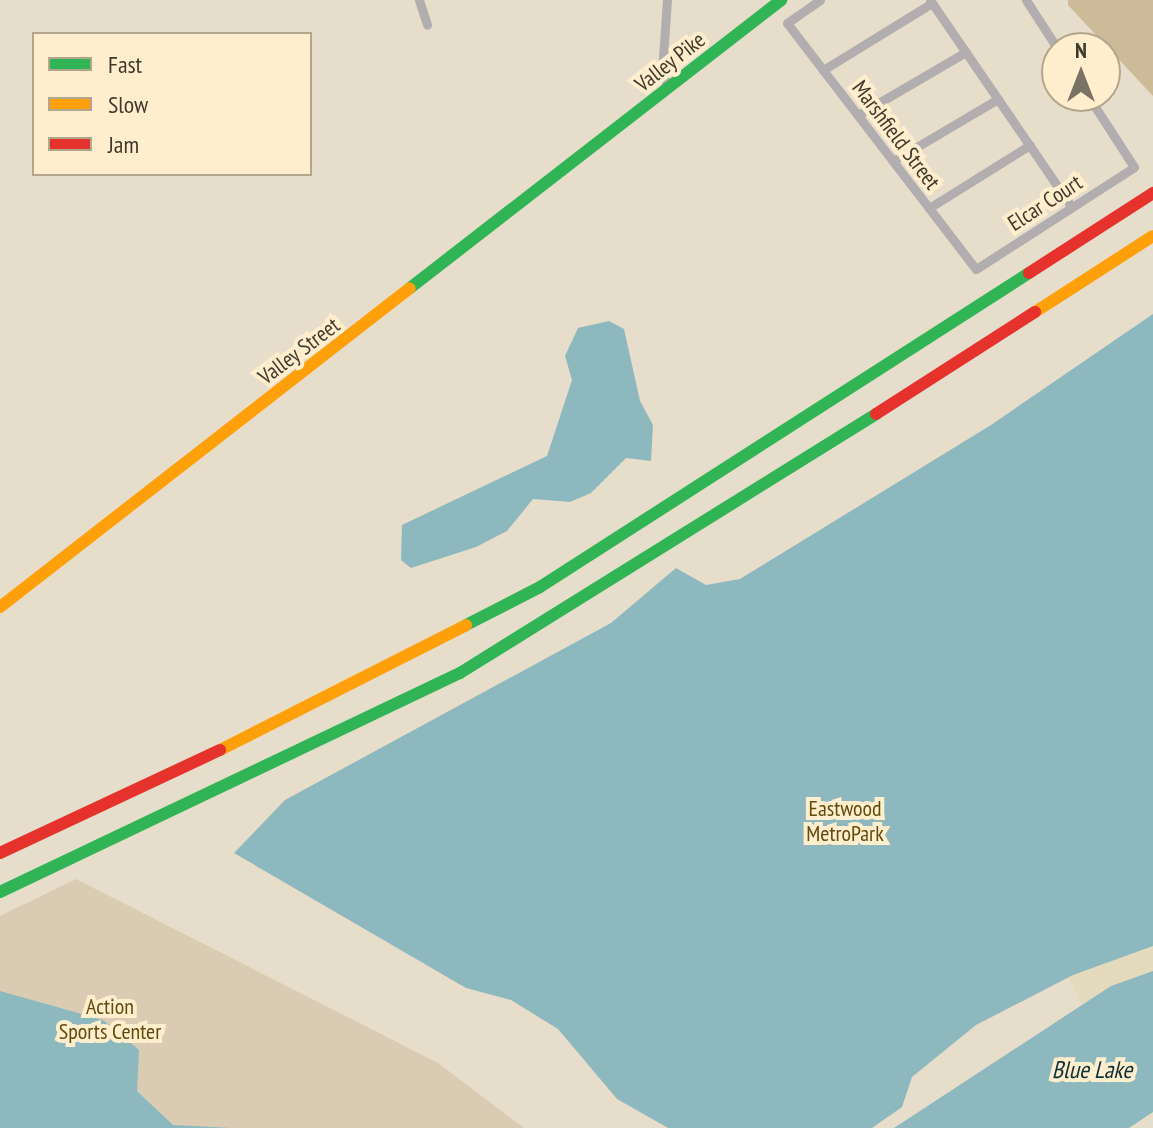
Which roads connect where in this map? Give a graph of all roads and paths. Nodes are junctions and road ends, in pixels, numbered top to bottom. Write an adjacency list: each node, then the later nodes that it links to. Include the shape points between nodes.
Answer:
1 (419, 0): 7 (street)
2 (667, 0): 11 (street, via 662,72)
3 (781, 0): 11 (main road, Valley Pike)
4 (820, 0): 10 (street, Marshfield Street, via 787,23)
5 (1026, 0): 8 (street)
6 (931, 2): 9 (street); 10 (street)
7 (427, 25)
8 (1047, 32)
9 (966, 52): 12 (street); 14 (street)
10 (823, 70): 14 (street, Marshfield Street)
11 (668, 88): 15 (main road, Valley Pike)
12 (998, 99): 16 (street); 17 (street)
13 (1098, 112): 19 (street, Elcar Court, via 1134,167)
14 (858, 115): 17 (street, Marshfield Street)
15 (621, 125): 23 (main road, Valley Street)
16 (1030, 145): 19 (street); 20 (street)
17 (893, 161): 20 (street, Marshfield Street)
18 (1153, 193): 24 (main road, via 540,587 302,711)
19 (1072, 207): 22 (street, Elcar Court)
20 (929, 208): 22 (street, Marshfield Street)
21 (1153, 236): 25 (main road, via 460,673)
22 (976, 269)
23 (0, 607)
24 (0, 853)
25 (0, 892)

